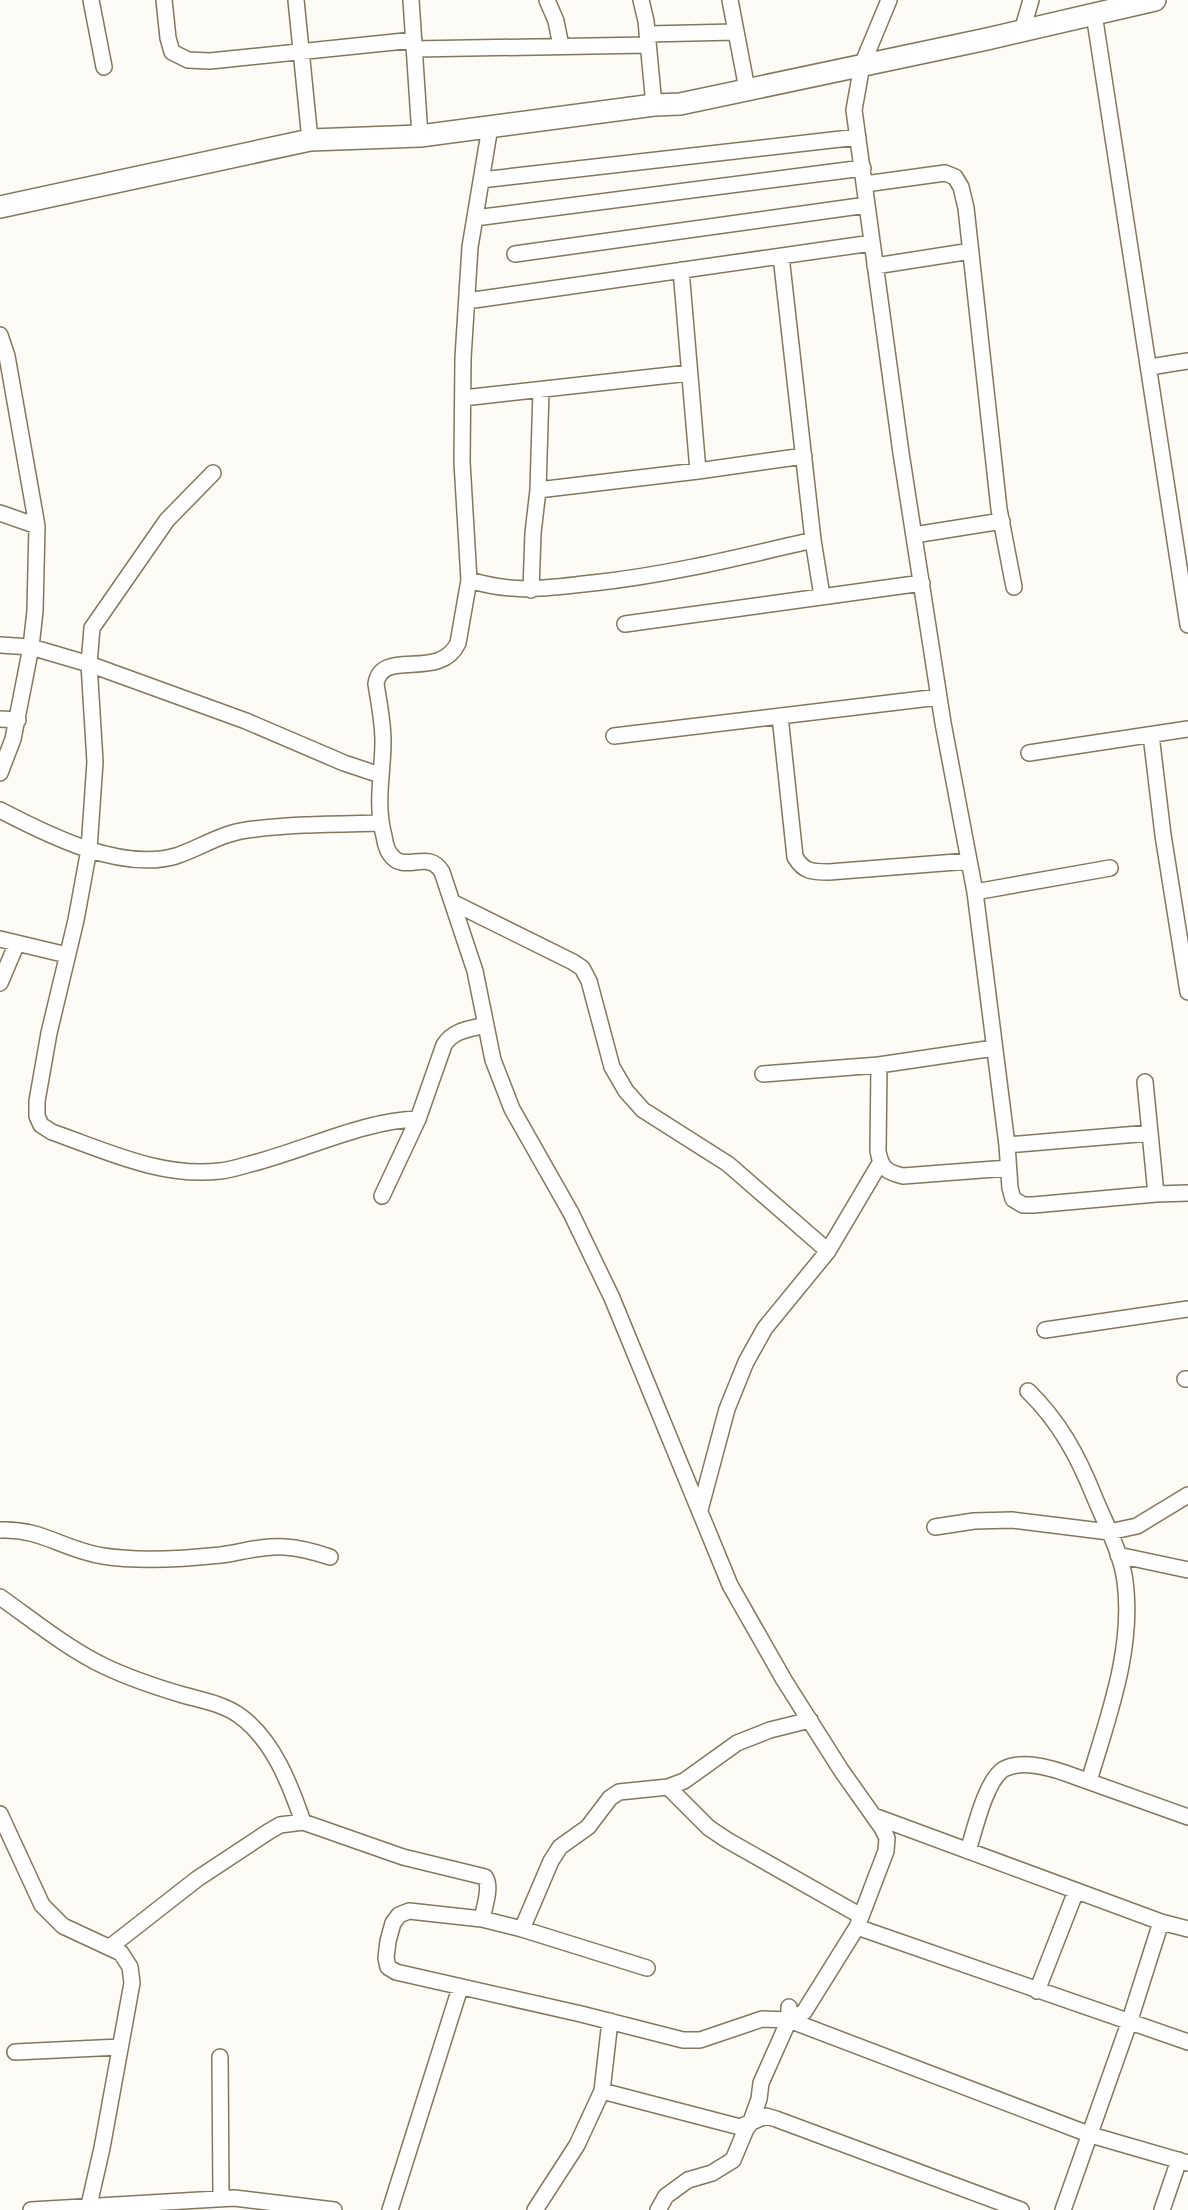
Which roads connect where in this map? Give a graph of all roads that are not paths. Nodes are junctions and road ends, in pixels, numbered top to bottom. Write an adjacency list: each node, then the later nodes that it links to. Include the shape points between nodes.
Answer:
1 (90, 0): 19 (street)
2 (164, 0): 17 (street, via 172,52 188,60 210,61)
3 (296, 0): 17 (street)
4 (411, 0): 15 (street)
5 (547, 0): 16 (street)
6 (641, 0): 14 (street)
7 (730, 0): 13 (street)
8 (889, 0): 18 (street)
9 (1031, 0): 12 (street)
10 (1145, 1): 11 (street)
11 (1094, 14): 12 (street); 41 (street)
12 (1022, 31): 18 (street)
13 (736, 32): 14 (street); 20 (street)
14 (647, 39): 16 (street); 21 (street)
15 (414, 44): 16 (street); 17 (street); 23 (street)
16 (561, 46)
17 (302, 50): 25 (street)
18 (862, 65): 20 (street); 24 (street, via 854,110)
19 (104, 67)
20 (747, 89): 21 (street, via 680,104)
21 (654, 105): 22 (street)
22 (490, 127): 23 (street); 27 (street)
23 (420, 136): 25 (street)
24 (858, 136): 26 (street); 27 (street)
25 (310, 140): 30 (street)
26 (863, 168): 28 (street); 31 (street)
27 (481, 180): 31 (street)
28 (865, 184): 29 (street); 33 (street, via 945,173 955,177 966,208)
29 (867, 205): 32 (street); 34 (street)
30 (0, 207)
31 (475, 218): 38 (street)
32 (872, 243): 35 (street); 36 (street)
33 (971, 251): 36 (street); 51 (street)
34 (515, 254)
35 (782, 256): 37 (street); 46 (street)
36 (875, 266): 53 (street)
37 (681, 270): 38 (street); 42 (street)
38 (467, 301): 45 (street)
39 (0, 335): 43 (street, via 7,356)
40 (1188, 361): 41 (street)
41 (1150, 367): 61 (street)
42 (690, 373): 44 (street); 47 (street)
43 (6, 388): 52 (street)
44 (540, 390): 45 (street); 49 (street)
45 (463, 398): 55 (street, via 462,462)
46 (804, 456): 47 (street); 54 (street)
47 (698, 471): 49 (street)
48 (213, 473): 64 (street, via 167,520 92,628)
49 (538, 490): 58 (street)
50 (0, 514): 52 (street)
51 (1002, 521): 53 (street); 57 (street)
52 (37, 526): 63 (street)
53 (914, 535): 56 (street)
54 (813, 540): 58 (street, via 634,578); 59 (street)
55 (469, 580): 58 (street, via 509,590); 74 (street, via 454,652 432,663 391,666 377,676 383,742)
56 (922, 583): 59 (street); 65 (street)
57 (1014, 587)
58 (531, 590)
59 (822, 596): 60 (street)
60 (625, 624)
61 (1188, 625)
62 (0, 644): 63 (street)
63 (31, 647): 64 (street); 68 (street)
64 (89, 664): 74 (street, via 246,721); 77 (street, via 94,762)
65 (939, 697): 66 (street); 78 (street)
66 (780, 716): 71 (street); 78 (street, via 795,857 800,866 809,872 830,872)
67 (0, 719): 68 (street)
68 (18, 720): 73 (street)
69 (1188, 729): 70 (street)
70 (1151, 735): 72 (street); 86 (street)
71 (614, 736)
72 (1029, 753)
73 (0, 774)
74 (380, 775): 76 (street)
75 (0, 810): 77 (street, via 70,844)
76 (380, 823): 77 (street, via 245,830 175,856 152,860 120,857); 81 (street, via 389,854 396,861 437,864)
77 (90, 849): 84 (street)
78 (969, 861): 80 (street)
79 (1110, 868): 80 (street)
80 (975, 892): 88 (street)
81 (452, 902): 87 (street, via 474,971); 100 (street, via 582,968 589,981 612,1067 643,1110 728,1164)
82 (0, 939): 83 (street)
83 (16, 943): 84 (street); 85 (street)
84 (67, 955): 92 (street, via 37,1101 41,1125 52,1132 154,1167 184,1172 221,1171 274,1158 387,1122)
85 (0, 983)
86 (1188, 992)
87 (486, 1025): 92 (street, via 449,1036); 105 (street, via 493,1060 512,1109 571,1214 612,1298)
88 (994, 1048): 89 (street); 94 (street)
89 (879, 1065): 90 (street); 95 (street)
90 (763, 1074)
91 (1145, 1082): 93 (street)
92 (418, 1119): 99 (street)
93 (1150, 1134): 94 (street); 98 (street)
94 (1006, 1145): 96 (street)
95 (880, 1163): 96 (street, via 890,1173 903,1176); 100 (street)
96 (1008, 1168): 98 (street, via 1013,1198 1023,1205)
97 (1188, 1193): 98 (street)
98 (1156, 1194)
99 (382, 1196)
100 (828, 1251): 105 (street, via 765,1328 746,1362 726,1409)
101 (1188, 1309): 102 (street)
102 (1045, 1330)
103 (1028, 1391): 108 (street, via 1046,1408 1074,1450)
104 (1188, 1495): 108 (street, via 1137,1526)
105 (700, 1510): 113 (street, via 730,1585)
106 (935, 1527): 108 (street, via 1012,1520)
107 (0, 1530): 110 (street, via 32,1532 83,1552 104,1556 220,1555 283,1546)
108 (1109, 1532): 109 (street)
109 (1118, 1555): 111 (street); 114 (street, via 1127,1619 1124,1648 1108,1717)
110 (330, 1557)
111 (1188, 1570)
112 (0, 1597): 119 (street, via 71,1647 105,1666 155,1687 216,1704 239,1715 255,1730 279,1763)
113 (810, 1720): 115 (street, via 737,1743 684,1781); 117 (street)
114 (1088, 1781): 118 (street); 120 (street, via 1046,1767 1004,1769 995,1777 986,1794)
115 (668, 1787): 123 (street, via 709,1828); 125 (street, via 619,1792 610,1798 588,1827 560,1847)
116 (0, 1814): 127 (street, via 42,1905 50,1915 63,1926)
117 (874, 1816): 120 (street); 123 (street, via 887,1838 886,1851)
118 (1188, 1817)
119 (303, 1822): 122 (street, via 403,1857 485,1877 488,1890); 127 (street, via 280,1825 268,1832 197,1879)
120 (968, 1851): 121 (street)
121 (1076, 1891): 124 (street); 130 (street)
122 (482, 1919): 125 (street); 129 (street, via 409,1911 393,1922 386,1958 388,1967 396,1972)
123 (859, 1922): 130 (street); 131 (street, via 804,2012)
124 (1162, 1922): 126 (street); 133 (street)
125 (522, 1928): 128 (street)
126 (1188, 1929)
127 (110, 1947): 135 (street, via 121,1953 130,1967 132,1983)
128 (647, 1968)
129 (460, 1988): 132 (street); 146 (street)
130 (1037, 1991): 133 (street)
131 (789, 2013): 132 (street, via 700,2040 683,2040); 139 (street, via 761,2084); 140 (street)
132 (610, 2021): 138 (street)
133 (1129, 2023): 134 (street); 140 (street)
134 (1188, 2042)
135 (120, 2047): 136 (street); 143 (street)
136 (15, 2052)
137 (220, 2058): 142 (street)
138 (602, 2091): 139 (street, via 728,2125 740,2127); 147 (street, via 577,2145)
139 (750, 2124): 148 (street, via 733,2160 712,2173 688,2180 666,2196); 149 (street, via 766,2116 776,2119)
140 (1091, 2134): 141 (street); 150 (street)
141 (1183, 2162): 151 (street)
142 (221, 2198): 143 (street); 145 (street)
143 (89, 2205): 144 (street)
144 (31, 2210)
145 (334, 2210)
146 (390, 2210)
147 (535, 2210)
148 (658, 2210)
149 (1021, 2210)
150 (1064, 2210)
151 (1162, 2210)

